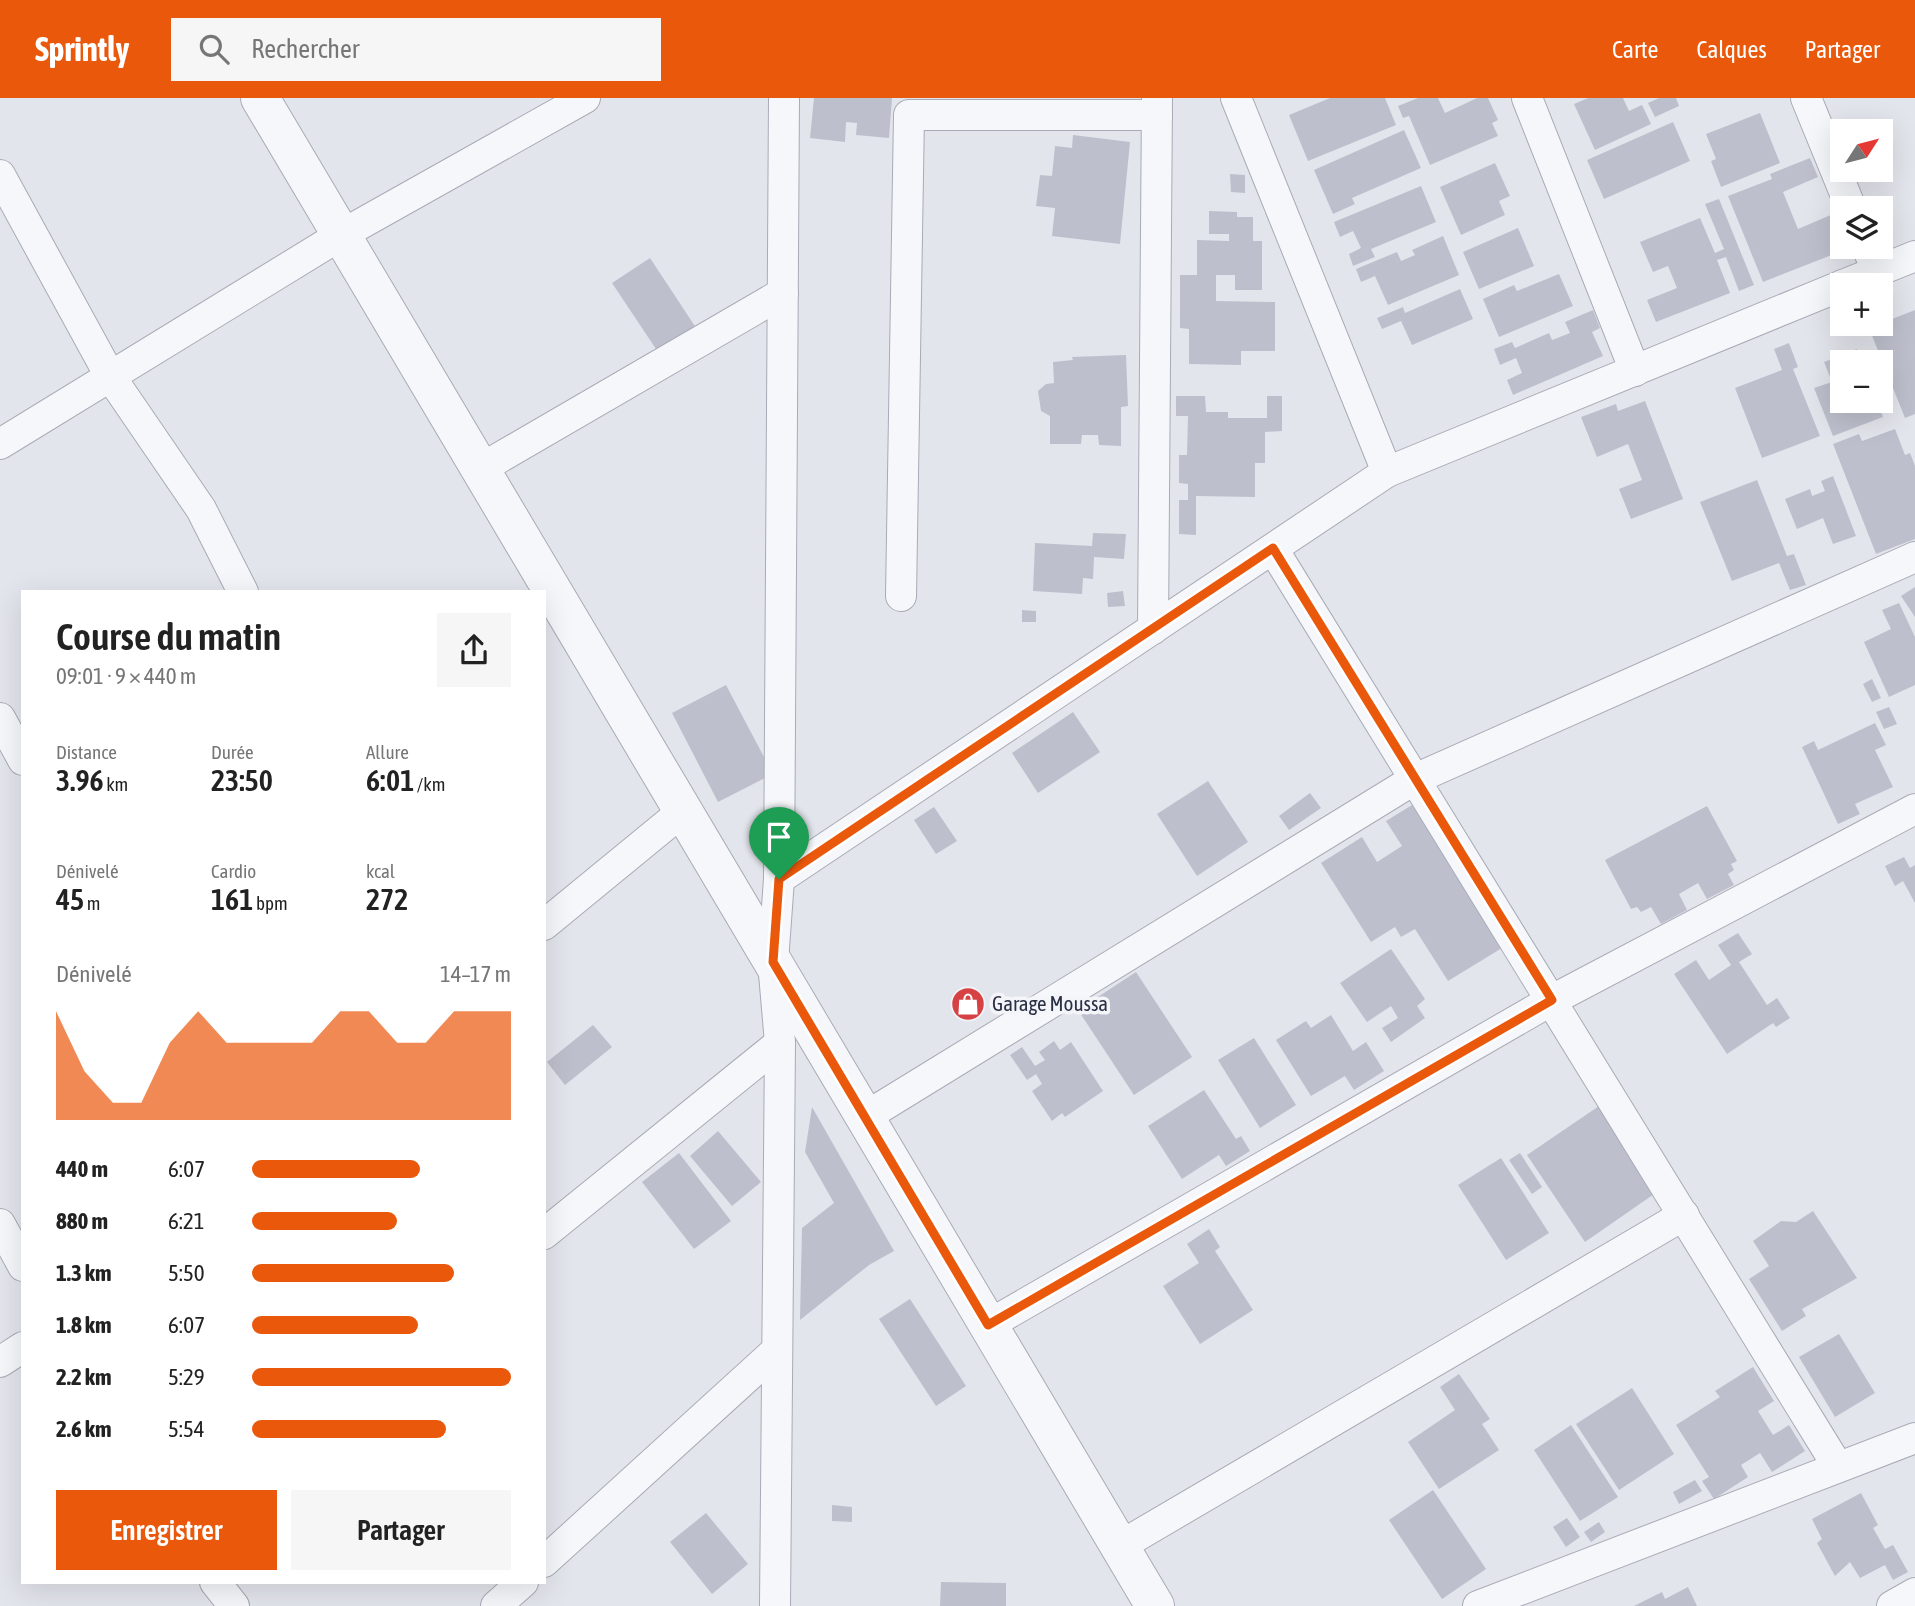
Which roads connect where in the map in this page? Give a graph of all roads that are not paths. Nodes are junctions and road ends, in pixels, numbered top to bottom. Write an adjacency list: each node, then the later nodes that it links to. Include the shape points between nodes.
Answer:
1 (260, 98): 10 (street)
2 (585, 98): 10 (street)
3 (784, 98): 16 (street)
4 (1237, 98): 21 (street)
5 (1527, 98): 17 (street)
6 (1806, 98): 9 (street)
7 (1157, 106): 25 (street, via 909,115); 26 (street)
8 (0, 175): 18 (street)
9 (1846, 196)
10 (341, 235): 18 (street); 20 (street)
11 (1915, 256): 12 (street)
12 (1893, 258)
13 (1872, 259): 14 (street)
14 (1856, 273)
15 (1830, 290): 17 (street)
16 (783, 293): 20 (street); 32 (street)
17 (1635, 371): 21 (street)
18 (110, 376): 19 (street); 24 (street, via 201,509)
19 (0, 444)
20 (480, 469): 31 (street)
21 (1387, 472): 22 (street)
22 (1273, 548): 26 (street); 29 (street)
23 (1915, 557): 29 (street)
24 (242, 590)
25 (901, 596)
26 (1153, 629): 32 (street)
27 (0, 718): 28 (street)
28 (21, 756)
29 (1415, 779): 35 (street); 37 (street)
30 (1915, 809): 35 (street)
31 (683, 811): 33 (street); 34 (street)
32 (779, 879): 34 (street)
33 (546, 923)
34 (773, 962): 36 (street); 37 (street)
35 (1552, 1000): 38 (street); 42 (street)
36 (780, 1043): 40 (street); 44 (street)
37 (865, 1117): 42 (street)
38 (1684, 1214): 47 (street); 48 (street)
39 (0, 1224): 41 (street)
40 (546, 1232)
41 (21, 1262)
42 (988, 1325): 48 (street)
43 (21, 1348): 45 (street)
44 (777, 1350): 49 (street); 55 (street)
45 (0, 1362)
46 (1915, 1438): 47 (street)
47 (1838, 1467): 57 (street)
48 (1120, 1546): 56 (street)
49 (546, 1560)
50 (217, 1584): 53 (street)
51 (521, 1584): 54 (street)
52 (1915, 1593): 58 (street)
53 (234, 1606)
54 (496, 1606)
55 (775, 1606)
56 (1155, 1606)
57 (1478, 1606)
58 (1892, 1606)

